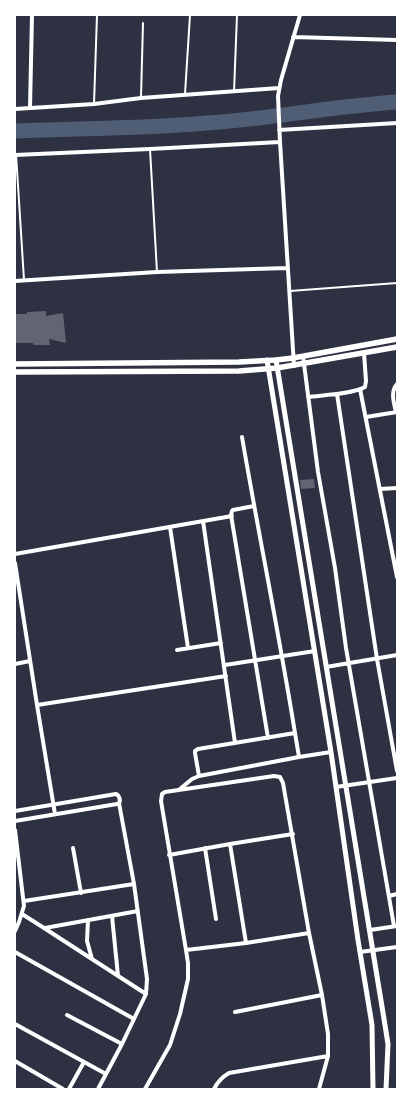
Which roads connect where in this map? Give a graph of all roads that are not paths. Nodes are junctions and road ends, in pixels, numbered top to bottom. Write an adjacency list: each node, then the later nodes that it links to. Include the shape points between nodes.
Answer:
1 (32, 15): 14 (street)
2 (97, 15): 13 (lane)
3 (190, 15): 11 (lane)
4 (237, 15): 10 (lane)
5 (300, 15): 7 (street)
6 (143, 24): 12 (lane)
7 (293, 37): 8 (street); 9 (street)
8 (397, 40)
9 (279, 88): 10 (street); 17 (street)
10 (234, 92): 11 (street)
11 (185, 96): 12 (street)
12 (141, 98): 13 (street)
13 (94, 104): 14 (street)
14 (30, 108): 15 (street)
15 (15, 109)
16 (397, 123): 17 (street)
17 (279, 128): 18 (street)
18 (280, 142): 19 (street); 21 (street)
19 (150, 149): 20 (street); 22 (lane)
20 (16, 154): 24 (lane)
21 (287, 268): 22 (street); 26 (street)
22 (157, 272): 24 (street)
23 (15, 281): 24 (street)
24 (24, 281)
25 (397, 283): 26 (lane)
26 (289, 291): 31 (street)
27 (397, 339): 30 (main road)
28 (397, 347): 29 (main road)
29 (364, 353): 35 (main road); 41 (street, via 366,384)
30 (303, 356): 31 (main road); 35 (street)
31 (294, 358): 33 (main road); 36 (street)
32 (267, 360): 33 (main road); 34 (main road); 37 (street)
33 (276, 360): 38 (street)
34 (15, 364)
35 (304, 364): 36 (main road); 43 (street)
36 (294, 366): 38 (main road)
37 (268, 368): 38 (main road); 39 (main road); 62 (street)
38 (277, 368): 71 (street)
39 (15, 372)
40 (397, 384): 44 (street, via 393,393)
41 (360, 389): 42 (street); 45 (street)
42 (336, 394): 43 (street); 65 (street)
43 (308, 397): 68 (street)
44 (396, 412): 45 (street)
45 (366, 417): 48 (street)
46 (242, 437): 49 (street)
47 (397, 488): 48 (street)
48 (380, 489): 54 (street)
49 (254, 506): 50 (street, via 233,510); 64 (street)
50 (232, 516): 51 (street); 67 (street)
51 (203, 521): 52 (street); 59 (street)
52 (170, 527): 55 (street); 60 (street)
53 (397, 548): 54 (street)
54 (391, 549): 58 (street)
55 (15, 554)
56 (15, 563): 57 (street)
57 (16, 571): 66 (street)
58 (397, 577)
59 (221, 643): 60 (street); 70 (street)
60 (188, 648): 61 (street)
61 (178, 650)
62 (315, 651): 64 (street); 77 (street)
63 (397, 655): 65 (street)
64 (282, 657): 67 (street); 74 (street)
65 (377, 659): 68 (street); 79 (street)
66 (30, 661): 69 (street); 73 (street)
67 (256, 661): 70 (street); 75 (street)
68 (349, 663): 71 (street); 82 (street)
69 (15, 664)
70 (225, 665): 72 (street)
71 (326, 667): 83 (street)
72 (226, 676): 73 (street); 76 (street)
73 (37, 705): 87 (street)
74 (295, 733): 75 (street); 78 (street)
75 (268, 738): 76 (street)
76 (235, 743): 80 (street, via 196,750)
77 (331, 752): 78 (street); 84 (street)
78 (299, 757): 80 (street)
79 (397, 771)
80 (199, 776): 85 (street)
81 (397, 778): 82 (street)
82 (369, 783): 83 (street); 100 (street)
83 (346, 786): 84 (street); 109 (street)
84 (336, 787): 117 (street)
85 (180, 789): 92 (street, via 280,777 284,783); 96 (street, via 165,792 161,797)
86 (119, 803): 87 (street, via 120,798 116,794); 89 (street); 97 (street)
87 (53, 804): 88 (street); 89 (street)
88 (15, 811)
89 (55, 814): 90 (street)
90 (15, 821)
91 (15, 830): 101 (street)
92 (293, 834): 93 (street); 111 (street)
93 (230, 844): 95 (street); 112 (street)
94 (73, 848): 98 (street)
95 (205, 848): 96 (street); 105 (street)
96 (169, 855): 114 (street)
97 (134, 884): 98 (street); 102 (street)
98 (81, 892): 101 (street)
99 (397, 894): 100 (street)
100 (389, 896): 107 (street)
101 (24, 901): 103 (street)
102 (138, 911): 104 (street); 120 (street)
103 (22, 914): 108 (street); 110 (street)
104 (112, 916): 106 (street); 119 (street)
105 (216, 919)
106 (88, 920): 108 (street); 118 (street, via 87,941)
107 (395, 926): 109 (street)
108 (44, 928): 118 (street)
109 (370, 930): 115 (street)
110 (15, 931)
111 (309, 933): 112 (street); 121 (street)
112 (246, 943): 114 (street)
113 (397, 947): 115 (street)
114 (186, 950): 134 (street, via 188,979 180,1014 170,1045)
115 (373, 951): 117 (street); 138 (street, via 388,1044)
116 (15, 952): 124 (street)
117 (360, 952): 137 (street, via 372,1026)
118 (92, 959): 119 (street)
119 (118, 976): 120 (street)
120 (146, 994): 124 (street)
121 (322, 995): 122 (street); 127 (street, via 328,1034)
122 (235, 1012)
123 (67, 1015): 126 (street)
124 (134, 1019): 126 (street)
125 (15, 1024): 129 (street)
126 (122, 1044): 130 (street)
127 (328, 1056): 135 (street, via 229,1073 217,1082); 136 (street)
128 (15, 1061): 131 (street)
129 (84, 1062): 130 (street); 132 (street)
130 (106, 1074): 133 (street)
131 (63, 1089)
132 (69, 1089)
133 (98, 1089)
134 (145, 1089)
135 (214, 1089)
136 (319, 1089)
137 (373, 1089)
138 (386, 1089)

